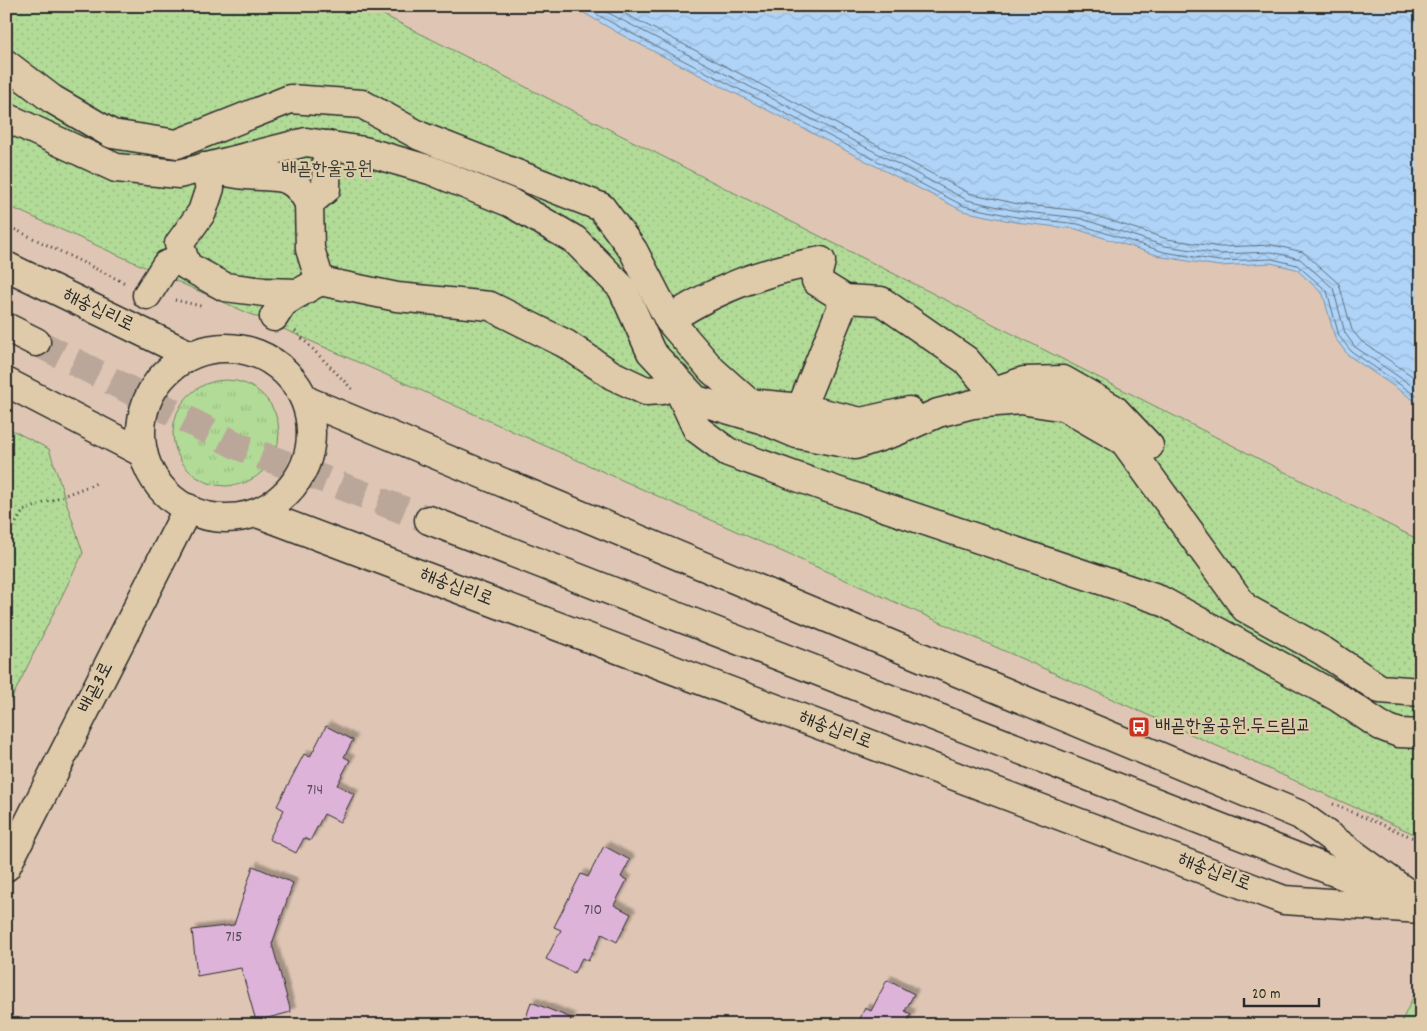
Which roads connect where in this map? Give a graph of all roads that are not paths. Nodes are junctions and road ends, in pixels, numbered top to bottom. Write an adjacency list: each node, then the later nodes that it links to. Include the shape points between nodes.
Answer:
1 (6, 64): 12 (street, via 52,99 112,134 177,144 290,99 362,104 420,136 601,207 633,250)
2 (6, 117): 4 (street, via 116,168 179,174)
3 (327, 145): 4 (street, via 306,142); 5 (street, via 326,189); 16 (street, via 364,150 430,170 511,203 575,240 622,288 651,352)
4 (204, 167): 5 (street, via 247,175 283,177 296,183); 6 (street, via 210,188 202,212 179,244)
5 (309, 203): 8 (street)
6 (184, 259): 8 (street, via 187,266 225,287); 9 (street, via 166,265)
7 (6, 266): 15 (street, 해송십리로)
8 (309, 287): 11 (street, via 283,303); 16 (street, via 490,306 566,344 612,375 646,391 662,390)
9 (147, 295)
10 (845, 299): 12 (street, via 816,282 821,261 768,272 744,281 690,306); 18 (street, via 893,303 966,360); 20 (street)
11 (274, 317)
12 (669, 320): 20 (street, via 712,370 749,403)
13 (6, 327): 14 (street)
14 (36, 342)
15 (190, 355): 19 (street, via 216,348 244,349 270,359 290,376); 21 (street, via 166,372 153,389 142,424)
16 (673, 375): 25 (street, via 696,400 761,419 798,434 855,445 938,413 973,404 1021,400 1065,407 1124,441); 27 (street, via 697,429 728,452 1160,600 1339,698 1381,726 1400,733)
17 (6, 382): 21 (street)
18 (993, 392): 20 (street, via 861,422); 25 (street, via 1024,381 1063,380 1114,409 1149,445 1192,506)
19 (305, 400): 23 (street, via 312,426 309,454 299,479 280,499); 29 (street, via 1300,815)
20 (800, 408)
21 (143, 453): 22 (street, via 154,479 174,501)
22 (188, 508): 23 (street, via 200,515 228,519); 28 (street, 배곧3로)
23 (257, 513): 29 (street, 해송십리로, via 1284,900)
24 (429, 520): 29 (street)
25 (1236, 595): 26 (street, via 1245,608 1323,651 1380,689)
26 (1421, 692)
27 (1421, 734)
28 (6, 867)
29 (1421, 906)

